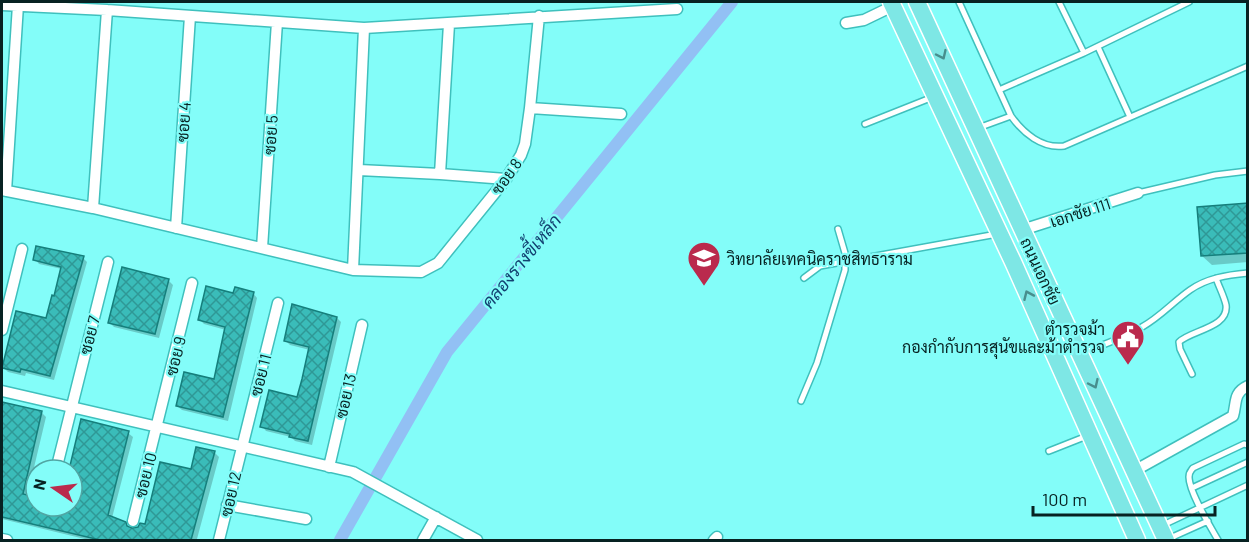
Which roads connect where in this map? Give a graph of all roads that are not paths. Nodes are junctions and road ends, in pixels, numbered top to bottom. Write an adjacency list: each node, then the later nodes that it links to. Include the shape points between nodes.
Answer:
1 (917, 2): 26 (main road, ถนนเอกชัย, one-way to 26)
2 (959, 2): 19 (lane)
3 (1059, 2): 17 (lane)
4 (1189, 2): 16 (lane)
5 (895, 3): 13 (street, via 864,20); 20 (main road, ถนนเอกชัย)
6 (2, 5): 7 (street)
7 (18, 5): 9 (street); 31 (street)
8 (677, 9): 11 (street)
9 (107, 10): 10 (street); 33 (street)
10 (190, 16): 12 (street); 34 (street, ซอย 4)
11 (539, 16): 14 (street); 21 (street, ซอย 8)
12 (277, 22): 15 (street); 38 (street, ซอย 5)
13 (846, 23)
14 (449, 24): 15 (street); 29 (street)
15 (364, 28): 27 (street)
16 (1098, 47): 17 (lane); 24 (lane)
17 (1084, 53): 19 (lane)
18 (1248, 66): 24 (lane)
19 (999, 90): 23 (lane)
20 (935, 96): 25 (lane); 37 (main road, ถนนเอกชัย)
21 (530, 108): 22 (street); 30 (street, ซอย 8, via 525,144)
22 (621, 114)
23 (1011, 116): 24 (lane, via 1021,131 1053,148); 26 (lane)
24 (1130, 117)
25 (865, 124)
26 (976, 129): 36 (main road, ถนนเอกชัย)
27 (359, 170): 29 (street); 42 (street)
28 (1248, 171): 32 (lane)
29 (440, 174): 30 (street)
30 (506, 179): 42 (street, ซอย 8, via 438,263 421,272)
31 (4, 191): 33 (street)
32 (1137, 193): 36 (street, เอกชัย 111)
33 (93, 208): 34 (street)
34 (176, 228): 38 (street)
35 (838, 228): 41 (lane)
36 (1022, 230): 50 (main road, ถนนเอกชัย)
37 (999, 233): 41 (lane); 57 (main road, ถนนเอกชัย, one-way to 37)
38 (262, 248): 42 (street)
39 (22, 249): 49 (street)
40 (108, 262): 55 (street, ซอย 7)
41 (845, 262): 44 (lane, via 820,266); 54 (lane, via 817,363)
42 (353, 270)
43 (1248, 273): 45 (lane)
44 (804, 278)
45 (1216, 278): 50 (lane, via 1190,290 1139,329); 51 (lane, via 1226,307 1224,315 1214,325 1179,342)
46 (192, 283): 56 (street, ซอย 9)
47 (278, 303): 59 (street, ซอย 11)
48 (362, 325): 63 (street, ซอย 13)
49 (2, 330)
50 (1080, 354): 64 (main road, ถนนเอกชัย, one-way to 64)
51 (1192, 374)
52 (1248, 386): 64 (street, via 1235,397 1233,416)
53 (2, 391): 55 (street)
54 (801, 401)
55 (71, 408): 56 (street); 61 (street)
56 (157, 428): 59 (street); 72 (street, ซอย 10)
57 (1090, 435): 60 (lane); 79 (main road, ถนนเอกชัย)
58 (1248, 445): 66 (lane, via 1193,468 1189,472)
59 (241, 447): 63 (street); 67 (street, ซอย 12)
60 (1050, 451)
61 (59, 458)
62 (1248, 462): 66 (lane)
63 (329, 467): 69 (street, via 353,472)
64 (1134, 471): 73 (main road, ถนนเอกชัย)
65 (1248, 485): 68 (lane)
66 (1192, 488): 68 (lane)
67 (227, 505): 70 (street); 76 (street, ซอย 12)
68 (1200, 507): 71 (lane); 73 (lane)
69 (436, 517): 77 (street); 78 (street)
70 (306, 519)
71 (1208, 520): 73 (lane); 80 (lane)
72 (133, 521)
73 (1164, 536)
74 (2, 539): 75 (street)
75 (7, 540)
76 (219, 540)
77 (423, 540)
78 (477, 540)
79 (1137, 540)
80 (1218, 540)

